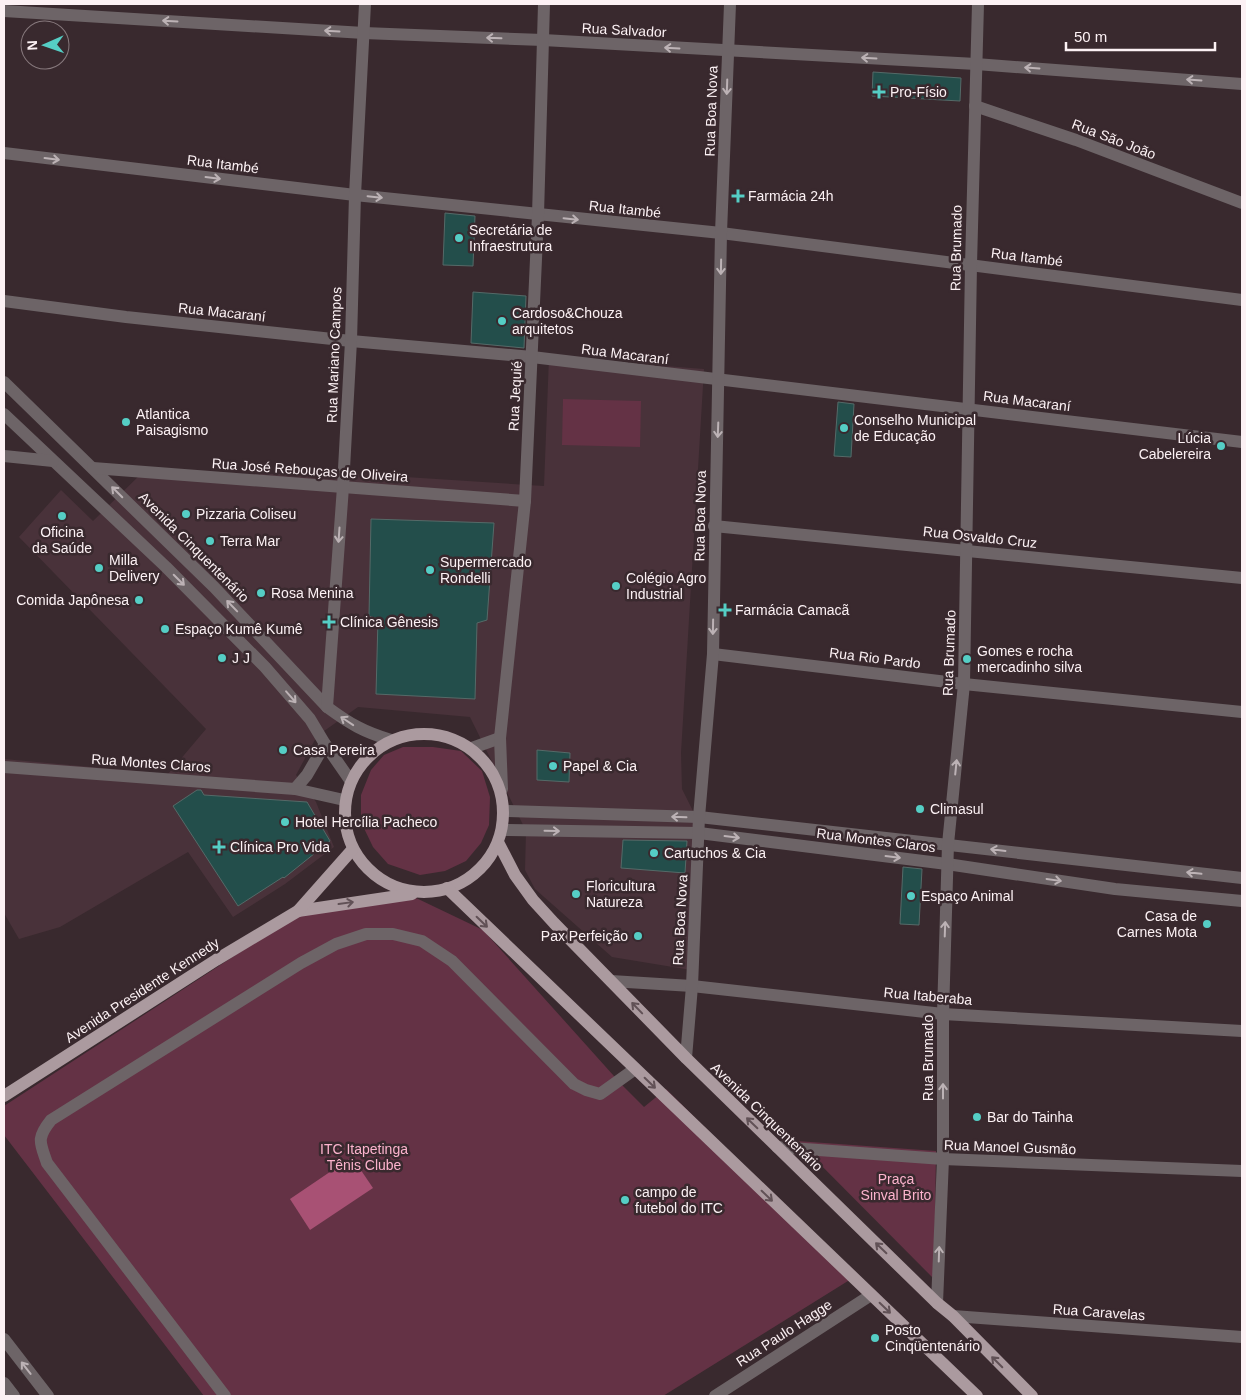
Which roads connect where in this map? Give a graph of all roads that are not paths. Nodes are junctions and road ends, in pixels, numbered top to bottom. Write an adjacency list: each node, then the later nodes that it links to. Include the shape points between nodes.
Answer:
1 (365, 4): 6 (street, Rua Mariano Campos)
2 (544, 4): 7 (street, Rua Jequié)
3 (730, 4): 8 (street, Rua Boa Nova)
4 (978, 4): 9 (street, Rua Brumado)
5 (4, 11): 6 (street, Rua Salvador, one-way to 5)
6 (364, 33): 7 (street, Rua Salvador, one-way to 6); 13 (street, Rua Mariano Campos)
7 (543, 40): 8 (street, Rua Salvador, one-way to 7); 15 (street, Rua Jequié)
8 (729, 51): 9 (street, Rua Salvador, one-way to 8); 16 (street, Rua Boa Nova, one-way to 16)
9 (976, 64): 10 (street, Rua Salvador, one-way to 9); 11 (street, Rua Brumado)
10 (1242, 84)
11 (975, 106): 14 (street, Rua São João, via 1076,140); 17 (street, Rua Brumado)
12 (4, 153): 13 (street, Rua Itambé, one-way to 13)
13 (355, 195): 15 (street, Rua Itambé, one-way to 15); 20 (street, Rua Mariano Campos)
14 (1242, 203)
15 (538, 215): 16 (street, Rua Itambé, one-way to 16); 21 (street, Rua Jequié)
16 (721, 233): 17 (street, Rua Itambé); 22 (street, Rua Boa Nova, one-way to 22)
17 (971, 265): 18 (street, Rua Itambé); 24 (street, Rua Brumado)
18 (1242, 300)
19 (4, 301): 20 (street, Rua Macaraní)
20 (351, 341): 21 (street, Rua Macaraní); 30 (street, Rua Mariano Campos)
21 (532, 357): 22 (street, Rua Macaraní); 31 (street, Rua Jequié)
22 (719, 381): 24 (street, Rua Macaraní); 32 (street, Rua Boa Nova, one-way to 32)
23 (4, 382): 29 (street, Avenida Cinquentenário)
24 (968, 409): 26 (street, Rua Macaraní); 33 (street, Rua Brumado)
25 (4, 414): 28 (street)
26 (1242, 442)
27 (4, 456): 28 (street)
28 (53, 461): 41 (street, one-way to 41, via 238,640 305,713)
29 (93, 468): 30 (street, Rua José Rebouças de Oliveira); 37 (street, Avenida Cinquentenário, one-way to 29, via 214,587)
30 (343, 487): 31 (street, Rua José Rebouças de Oliveira); 37 (street, Rua Mariano Campos, one-way to 37)
31 (525, 501): 39 (street, Rua Jequié)
32 (714, 526): 33 (street, Rua Osvaldo Cruz); 35 (street, Rua Boa Nova, one-way to 35)
33 (966, 551): 34 (street, Rua Osvaldo Cruz); 36 (street, Rua Brumado)
34 (1242, 578)
35 (713, 654): 36 (street, Rua Rio Pardo); 49 (street, Rua Boa Nova)
36 (964, 684): 38 (street, Rua Rio Pardo); 53 (street, Rua Brumado, one-way to 36)
37 (327, 706): 40 (street, Avenida Cinquentenário, one-way to 37, via 348,723)
38 (1242, 712)
39 (500, 738): 42 (street); 46 (street, Rua Jequié)
40 (391, 740): 42 (main road, via 429,735); 44 (main road, via 371,752)
41 (325, 744): 44 (street); 45 (street)
42 (472, 748): 46 (main road, via 490,766)
43 (4, 767): 45 (street, Rua Montes Claros)
44 (350, 780): 47 (main road)
45 (295, 789): 47 (street, Rua Montes Claros)
46 (502, 789): 48 (main road)
47 (344, 800): 54 (main road, via 346,830)
48 (505, 812): 49 (street, Rua Montes Claros, one-way to 48); 50 (main road)
49 (699, 817): 51 (street, Rua Boa Nova); 53 (street, Rua Montes Claros)
50 (504, 830): 51 (street, Rua Montes Claros, one-way to 51); 52 (main road)
51 (698, 833): 55 (street, Rua Montes Claros, one-way to 55); 62 (street, Rua Boa Nova)
52 (499, 844): 57 (main road, via 484,866 464,882); 61 (main road, Avenida Cinquentenário, via 532,900)
53 (948, 844): 55 (street, Rua Brumado); 56 (street, Rua Montes Claros, one-way to 53)
54 (352, 850): 58 (main road, via 379,878 399,888); 60 (main road, Avenida Presidente Kennedy)
55 (947, 864): 59 (street, Rua Montes Claros, one-way to 59); 63 (street, Rua Brumado, one-way to 55)
56 (1242, 878)
57 (447, 888): 58 (main road); 66 (main road, one-way to 66)
58 (421, 892): 60 (main road, Avenida Presidente Kennedy, one-way to 58)
59 (1242, 902)
60 (298, 911): 67 (main road, Avenida Presidente Kennedy)
61 (611, 981): 62 (street, Rua Itaberaba); 65 (main road, Avenida Cinquentenário, one-way to 61)
62 (692, 986): 63 (street, Rua Itaberaba); 65 (street, Rua Boa Nova)
63 (943, 1014): 64 (street, Rua Itaberaba); 69 (street, Rua Brumado, one-way to 63)
64 (1242, 1031)
65 (686, 1058): 68 (main road, Avenida Cinquentenário, one-way to 65)
66 (636, 1069): 71 (main road, one-way to 71); 79 (street, via 600,1094 586,1090 574,1084 452,961 422,941 393,934 366,934 336,944 301,963 51,1120 41,1132 47,1163)
67 (4, 1096)
68 (778, 1147): 69 (street, Rua Manoel Gusmão); 72 (main road, Avenida Cinquentenário, one-way to 68)
69 (942, 1159): 70 (street, Rua Manoel Gusmão); 72 (street, Rua Brumado, one-way to 69)
70 (1242, 1171)
71 (871, 1295): 80 (street, Rua Paulo Hagge); 81 (main road, one-way to 81)
72 (937, 1303): 73 (main road, Avenida Cinquentenário)
73 (953, 1316): 74 (street, Rua Caravelas); 82 (main road, Avenida Cinquentenário, one-way to 73)
74 (1242, 1337)
75 (4, 1339): 78 (street, one-way to 75)
76 (4, 1383): 77 (street)
77 (14, 1396)
78 (48, 1396)
79 (225, 1396)
80 (715, 1396)
81 (976, 1396)
82 (1032, 1396)

